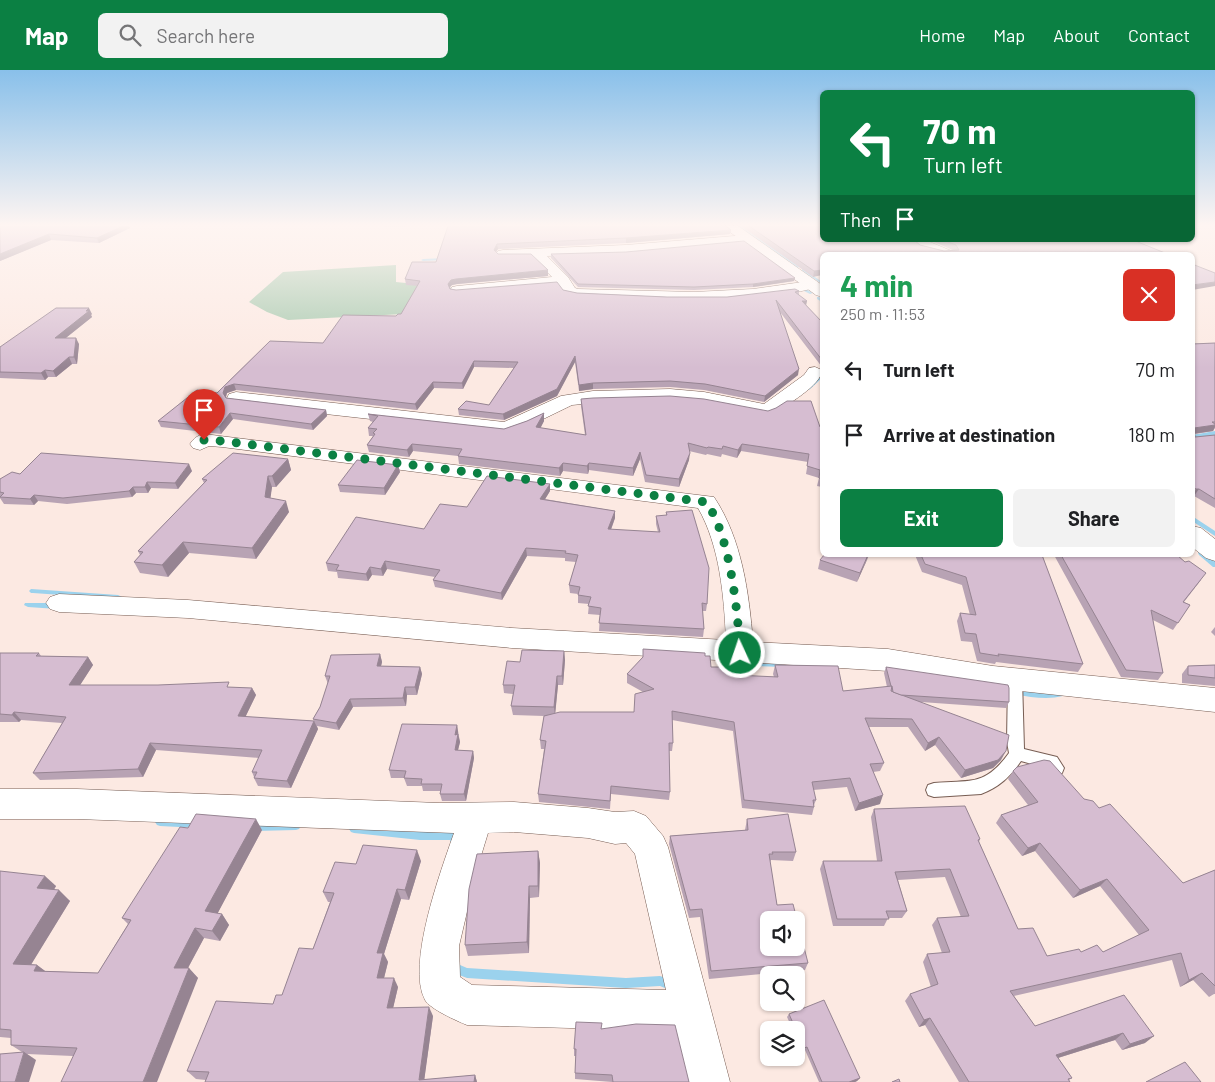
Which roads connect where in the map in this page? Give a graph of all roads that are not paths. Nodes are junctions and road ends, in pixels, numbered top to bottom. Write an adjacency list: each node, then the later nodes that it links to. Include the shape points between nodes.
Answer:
1 (556, 273): 3 (street)
2 (795, 273): 4 (street)
3 (563, 280): 4 (street, via 569,291 578,293 693,296); 5 (street)
4 (816, 288)
5 (457, 290)
6 (815, 372): 7 (street, via 810,380 767,410 670,395 593,396 568,400 504,428)
7 (236, 398)
8 (200, 444): 12 (street, via 210,440 287,448 706,502 718,522 738,612)
9 (1195, 536): 10 (street)
10 (1215, 552)
11 (58, 602): 12 (street, via 188,609 512,638)
12 (740, 653): 13 (street, via 888,660)
13 (1015, 679): 14 (street); 15 (lane)
14 (1215, 700)
15 (1017, 754): 16 (lane, via 1051,762); 17 (lane, via 1002,775 981,787)
16 (1068, 782)
17 (934, 790)
18 (0, 804): 19 (street)
19 (476, 818): 20 (street, via 514,817 615,828 634,827 652,847); 20 (street, via 440,946 440,988 467,1005)
20 (690, 1011): 21 (street)
21 (708, 1082)

